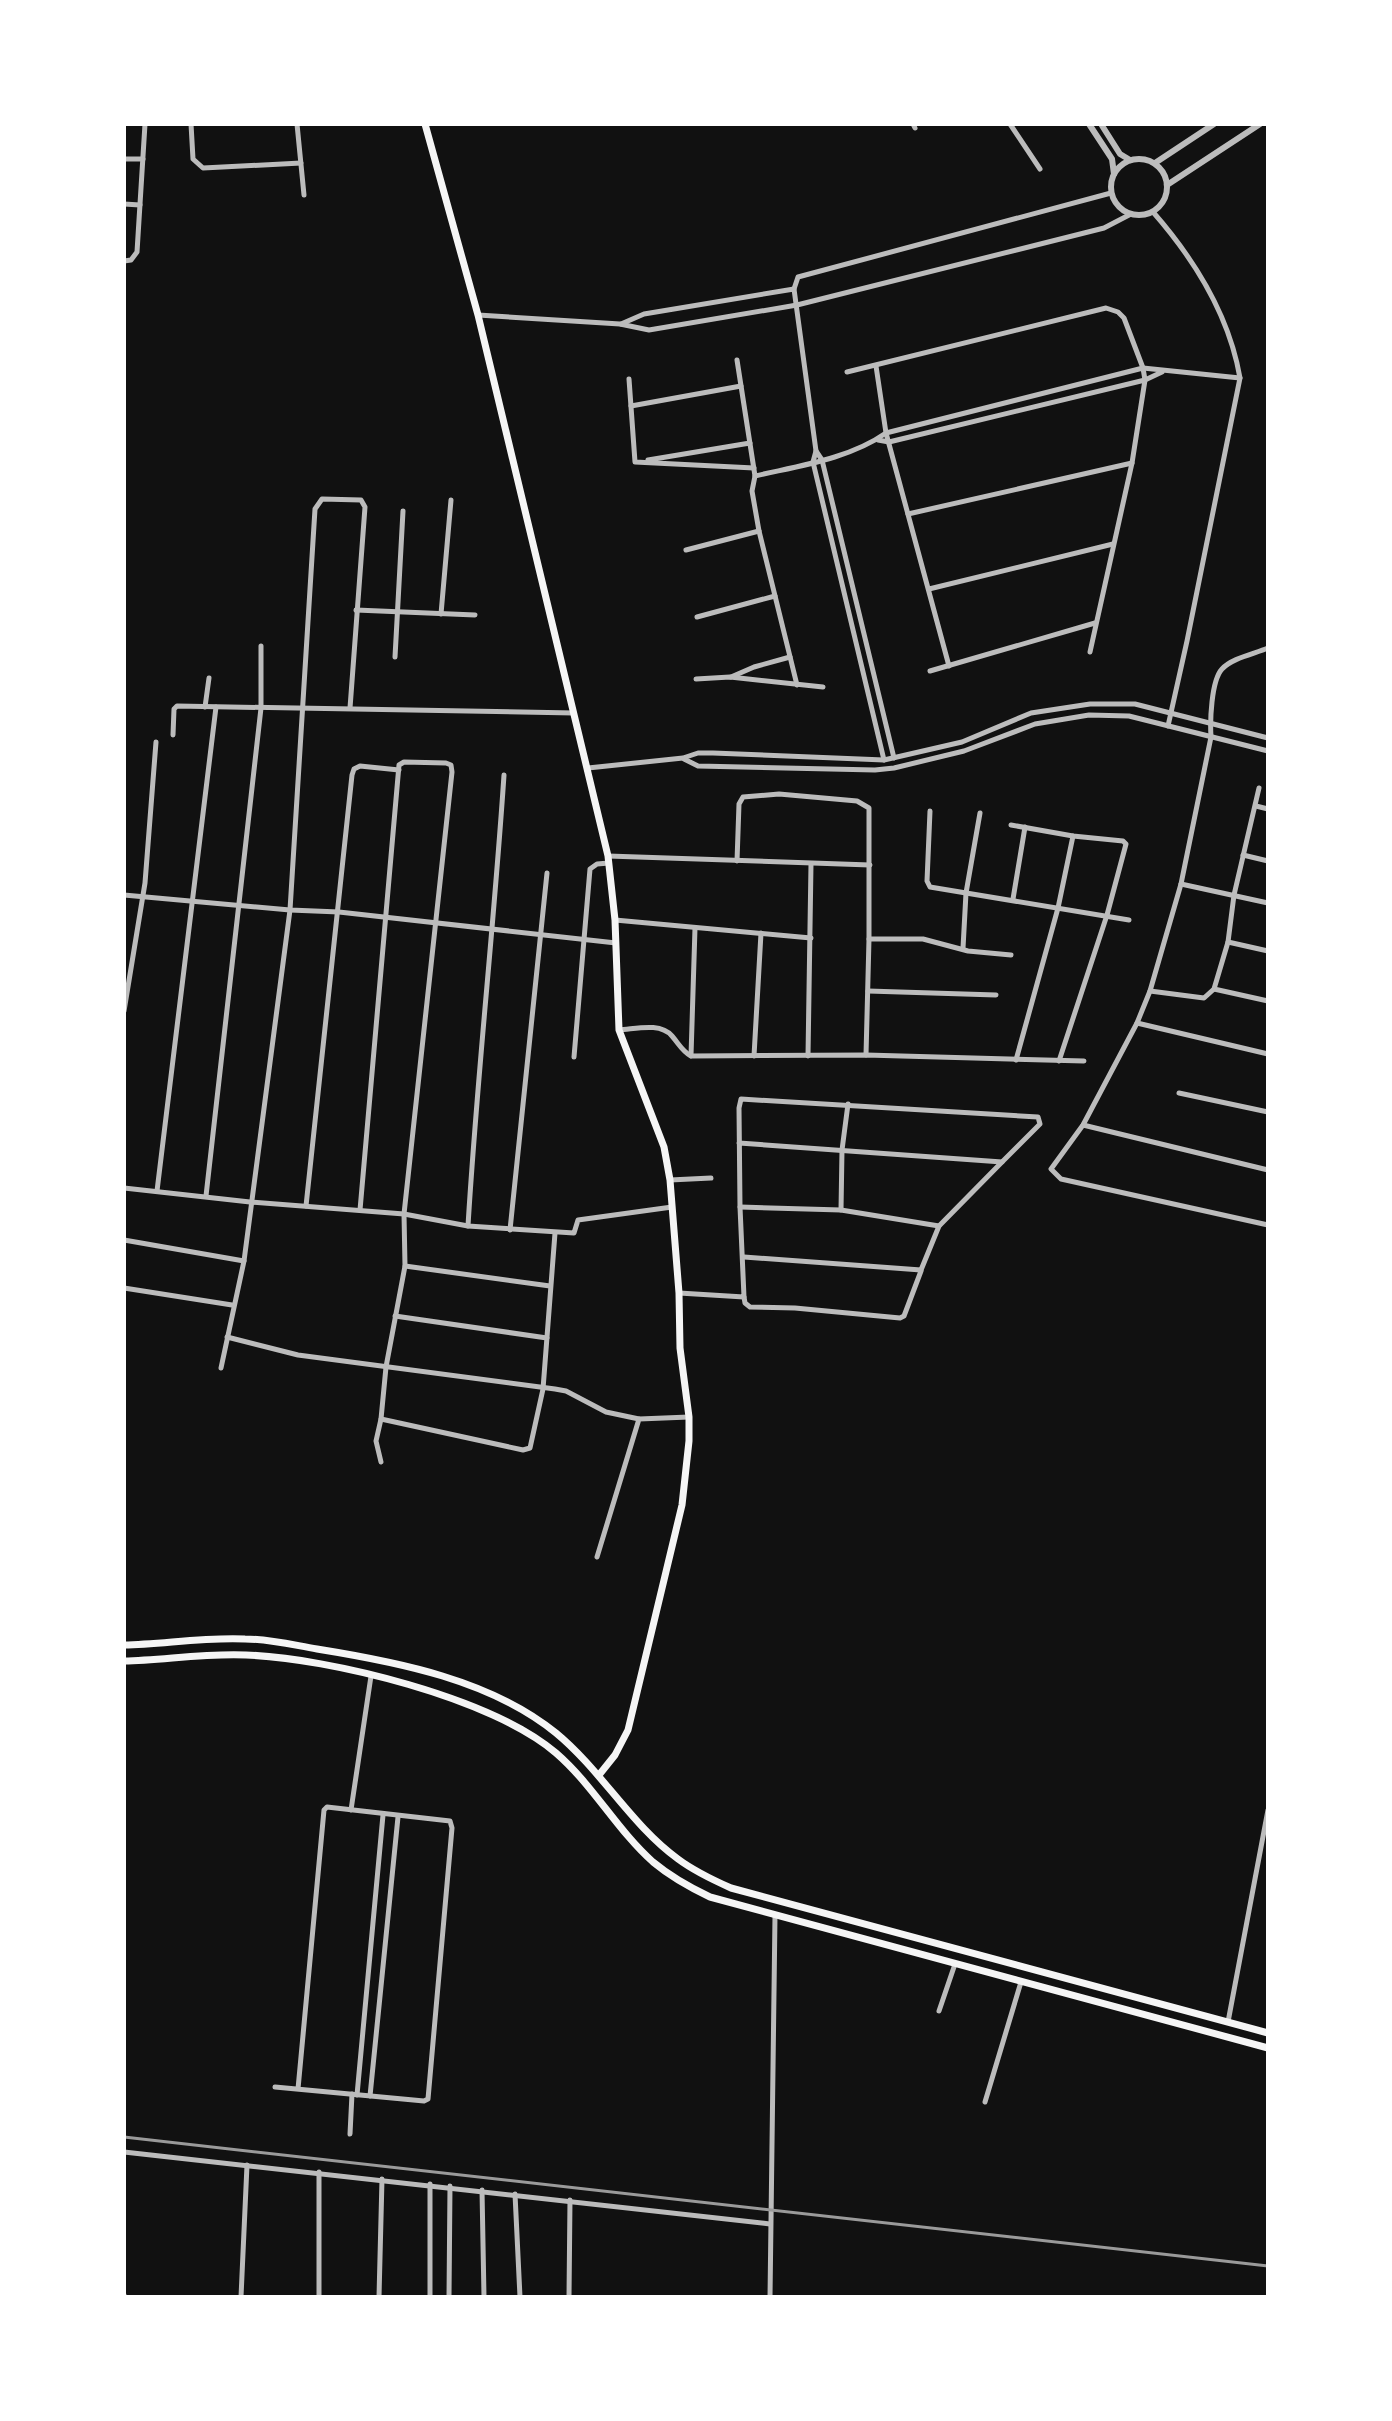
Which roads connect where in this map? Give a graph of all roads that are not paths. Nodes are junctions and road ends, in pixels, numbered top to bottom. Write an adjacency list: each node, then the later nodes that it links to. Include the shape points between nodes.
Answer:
1 (145, 124): 11 (street)
2 (191, 124): 13 (street, via 193,159 203,168)
3 (297, 124): 13 (street)
4 (425, 124): 27 (main road)
5 (1010, 124): 15 (street)
6 (1089, 124): 16 (street, via 1112,159)
7 (1101, 124): 12 (street, via 1120,154)
8 (1214, 124): 14 (street)
9 (1260, 124): 17 (street)
10 (124, 159): 11 (street)
11 (143, 159): 21 (street)
12 (1130, 160): 14 (street); 16 (street)
13 (301, 163): 19 (street)
14 (1155, 163): 17 (street)
15 (1040, 169)
16 (1114, 174): 18 (street)
17 (1167, 185): 22 (street)
18 (1111, 193): 23 (street); 25 (street, via 798,277)
19 (304, 195)
20 (124, 204): 21 (street)
21 (140, 205): 24 (street, via 137,252)
22 (1153, 212): 23 (street); 34 (street, via 1183,246 1223,317)
23 (1131, 214): 26 (street, via 1104,228)
24 (124, 261)
25 (794, 289): 26 (street); 28 (street, via 644,314)
26 (797, 305): 28 (street, via 649,330); 43 (street)
27 (478, 315): 28 (street); 81 (main road)
28 (620, 324)
29 (737, 360): 37 (street)
30 (876, 366): 31 (street, via 1106,308 1124,318); 32 (street); 39 (street)
31 (1143, 368): 33 (street); 36 (street); 39 (street)
32 (847, 372)
33 (1163, 372): 34 (street); 36 (street)
34 (1240, 378): 83 (street)
35 (629, 379): 38 (street)
36 (1145, 380): 41 (street); 47 (street)
37 (741, 386): 38 (street); 42 (street)
38 (631, 406): 45 (street)
39 (886, 433): 40 (street); 41 (street)
40 (876, 440): 41 (street); 44 (street)
41 (889, 442): 52 (street)
42 (750, 443): 45 (street); 48 (street)
43 (816, 451): 44 (street); 46 (street)
44 (822, 460): 46 (street); 94 (street)
45 (635, 462): 48 (street)
46 (813, 462): 49 (street); 95 (street)
47 (1132, 463): 52 (street); 54 (street)
48 (754, 468): 49 (street)
49 (755, 476): 53 (street, via 752,491)
50 (451, 500): 60 (street)
51 (403, 511): 59 (street)
52 (908, 514): 56 (street)
53 (759, 531): 55 (street); 57 (street)
54 (1113, 544): 56 (street); 63 (street)
55 (686, 550)
56 (929, 589): 69 (street)
57 (775, 596): 62 (street); 68 (street)
58 (356, 610): 59 (street); 79 (street, via 363,503 322,499 315,509); 80 (street)
59 (396, 612): 60 (street); 67 (street)
60 (441, 614): 61 (street)
61 (475, 615)
62 (697, 617)
63 (1095, 623): 66 (street); 69 (street)
64 (261, 646): 78 (street)
65 (1268, 648): 85 (street, via 1221,670)
66 (1090, 652)
67 (395, 657)
68 (790, 657): 71 (street); 74 (street)
69 (949, 666): 70 (street)
70 (930, 671)
71 (730, 677): 73 (street); 74 (street)
72 (209, 678): 76 (street)
73 (696, 679)
74 (797, 685): 75 (street)
75 (823, 687)
76 (205, 707): 77 (street); 87 (street, via 176,707)
77 (216, 707): 78 (street); 121 (street)
78 (261, 708): 79 (street); 123 (street)
79 (304, 708): 80 (street); 125 (street)
80 (350, 708): 81 (street)
81 (575, 713): 97 (main road)
82 (1031, 713): 83 (street, via 1135,704); 84 (street); 94 (street, via 962,742)
83 (1170, 714): 85 (street); 86 (street)
84 (1035, 724): 86 (street, via 1089,715 1129,716); 98 (street, via 964,751 894,768)
85 (1210, 724): 88 (street); 89 (street)
86 (1168, 726): 88 (street)
87 (173, 735)
88 (1211, 737): 91 (street); 115 (street)
89 (1268, 738)
90 (156, 742): 119 (street)
91 (1268, 751)
92 (683, 758): 93 (street, via 698,753); 97 (street); 98 (street, via 698,766)
93 (812, 758): 95 (street); 98 (street)
94 (894, 758): 95 (street)
95 (884, 760)
96 (400, 767): 126 (street, via 354,769); 128 (street); 131 (street, via 451,765)
97 (588, 768): 109 (main road)
98 (809, 769)
99 (504, 775): 133 (street)
100 (1259, 788): 101 (street)
101 (1256, 806): 102 (street); 108 (street)
102 (1268, 809)
103 (930, 811): 116 (street, via 929,885)
104 (980, 813): 116 (street)
105 (1011, 825): 106 (street)
106 (1025, 827): 107 (street); 120 (street)
107 (1073, 836): 124 (street); 127 (street, via 1126,844)
108 (1243, 855): 111 (street); 118 (street)
109 (609, 860): 110 (street); 129 (main road); 138 (street, via 590,869)
110 (737, 861): 112 (street); 113 (street, via 739,804 748,795 779,794 863,803 869,808)
111 (1268, 861)
112 (811, 864): 113 (street); 136 (street)
113 (870, 865): 137 (street)
114 (547, 873): 135 (street)
115 (1181, 884): 118 (street); 147 (street)
116 (966, 893): 120 (street); 141 (street)
117 (124, 895): 119 (street)
118 (1234, 895): 122 (street); 139 (street)
119 (142, 897): 121 (street); 144 (street)
120 (1013, 899): 124 (street)
121 (193, 900): 123 (street); 173 (street)
122 (1268, 903)
123 (241, 905): 125 (street); 174 (street)
124 (1058, 908): 127 (street); 159 (street)
125 (290, 910): 126 (street); 175 (street)
126 (339, 912): 128 (street); 176 (street)
127 (1107, 915): 130 (street); 160 (street)
128 (387, 918): 131 (street); 179 (street)
129 (615, 920): 132 (street); 140 (main road)
130 (1129, 920)
131 (437, 923): 133 (street); 181 (street)
132 (695, 928): 134 (street); 155 (street)
133 (493, 930): 135 (street); 183 (street)
134 (761, 933): 136 (street); 156 (street)
135 (540, 935): 138 (street); 185 (street)
136 (811, 938): 157 (street)
137 (869, 939): 141 (street, via 923,939); 146 (street)
138 (586, 940): 140 (street); 158 (street)
139 (1228, 942): 142 (street); 145 (street)
140 (616, 943): 152 (main road)
141 (963, 948): 143 (street)
142 (1268, 951)
143 (1011, 955)
144 (126, 976): 150 (street)
145 (1214, 989): 147 (street, via 1204,998); 149 (street)
146 (868, 991): 148 (street); 154 (street)
147 (1150, 991): 151 (street)
148 (996, 995)
149 (1268, 1001)
150 (124, 1011)
151 (1137, 1023): 153 (street); 165 (street)
152 (619, 1030): 155 (street, via 666,1031); 171 (main road, via 664,1147)
153 (1268, 1054)
154 (866, 1055): 157 (street); 159 (street)
155 (691, 1056): 156 (street)
156 (754, 1056): 157 (street)
157 (808, 1056)
158 (574, 1057)
159 (1016, 1060): 160 (street)
160 (1059, 1061): 161 (street)
161 (1084, 1061)
162 (1179, 1093): 164 (street)
163 (848, 1104): 166 (street, via 743,1099); 167 (street); 168 (street, via 1038,1117 1040,1124)
164 (1268, 1112)
165 (1083, 1125): 169 (street); 182 (street, via 1052,1165 1061,1179)
166 (739, 1143): 167 (street); 178 (street)
167 (842, 1150): 168 (street); 180 (street)
168 (1002, 1162): 184 (street)
169 (1268, 1170)
170 (711, 1178): 171 (street)
171 (670, 1180): 177 (main road)
172 (124, 1188): 173 (street)
173 (157, 1191): 174 (street)
174 (206, 1196): 175 (street)
175 (250, 1202): 176 (street); 189 (street)
176 (306, 1206): 179 (street)
177 (672, 1207): 186 (street, via 578,1220 574,1233); 194 (main road)
178 (740, 1207): 180 (street); 188 (street)
179 (360, 1210): 181 (street)
180 (841, 1210): 184 (street)
181 (404, 1214): 183 (street); 190 (street)
182 (1268, 1225)
183 (468, 1226): 185 (street)
184 (939, 1226): 191 (street)
185 (510, 1230): 186 (street)
186 (555, 1233): 192 (street)
187 (124, 1240): 189 (street)
188 (744, 1257): 191 (street); 195 (street)
189 (244, 1261): 196 (street)
190 (405, 1266): 192 (street); 197 (street)
191 (921, 1270): 195 (street, via 900,1318 750,1307)
192 (550, 1286): 199 (street)
193 (124, 1288): 196 (street)
194 (679, 1293): 195 (street); 203 (main road)
195 (744, 1297)
196 (232, 1305): 198 (street)
197 (395, 1316): 199 (street); 200 (street)
198 (227, 1337): 200 (street, via 298,1355); 201 (street)
199 (547, 1338): 202 (street)
200 (386, 1367): 202 (street); 204 (street)
201 (221, 1368)
202 (543, 1389): 204 (street, via 528,1449); 205 (street)
203 (689, 1417): 205 (street); 213 (main road, via 682,1505 628,1730)
204 (381, 1419): 206 (street, via 376,1441)
205 (639, 1419): 207 (street)
206 (381, 1462)
207 (597, 1557)
208 (124, 1645): 209 (main road, via 245,1638)
209 (313, 1648): 211 (main road); 213 (main road, via 467,1684 539,1721)
210 (124, 1661): 211 (main road, via 244,1654)
211 (311, 1663): 212 (main road)
212 (371, 1676): 214 (street); 218 (main road, via 471,1705 536,1738 574,1771 636,1845 668,1874 710,1897)
213 (599, 1775): 221 (main road, via 662,1846 718,1882)
214 (351, 1810): 216 (street); 232 (street, via 324,1810)
215 (1268, 1810): 228 (street)
216 (383, 1815): 217 (street); 219 (street)
217 (398, 1817): 220 (street); 234 (street, via 450,1821 452,1826 429,2096 424,2101)
218 (775, 1916): 222 (main road); 246 (street)
219 (371, 1947): 220 (street); 233 (street)
220 (385, 1948): 234 (street)
221 (993, 1960): 223 (main road); 225 (main road)
222 (955, 1964): 223 (main road); 227 (street)
223 (989, 1973): 224 (main road)
224 (1021, 1982): 226 (main road); 235 (street)
225 (1122, 1992): 226 (main road); 228 (main road)
226 (1119, 2008): 230 (main road)
227 (939, 2011)
228 (1228, 2019): 229 (main road)
229 (1268, 2033)
230 (1268, 2048)
231 (275, 2087): 232 (street)
232 (298, 2089): 233 (street)
233 (355, 2095): 234 (street); 236 (street)
234 (370, 2096)
235 (985, 2102)
236 (350, 2134)
237 (124, 2152): 238 (street)
238 (247, 2165): 239 (street); 247 (street)
239 (319, 2172): 240 (street); 248 (street)
240 (382, 2179): 241 (street); 249 (street)
241 (430, 2184): 242 (street); 250 (street)
242 (450, 2186): 243 (street); 251 (street)
243 (482, 2190): 244 (street); 252 (street)
244 (515, 2194): 245 (street); 253 (street)
245 (570, 2200): 246 (street); 254 (street)
246 (770, 2224): 255 (street)
247 (241, 2297)
248 (319, 2297)
249 (379, 2297)
250 (430, 2297)
251 (449, 2297)
252 (484, 2297)
253 (520, 2297)
254 (569, 2297)
255 (770, 2297)

